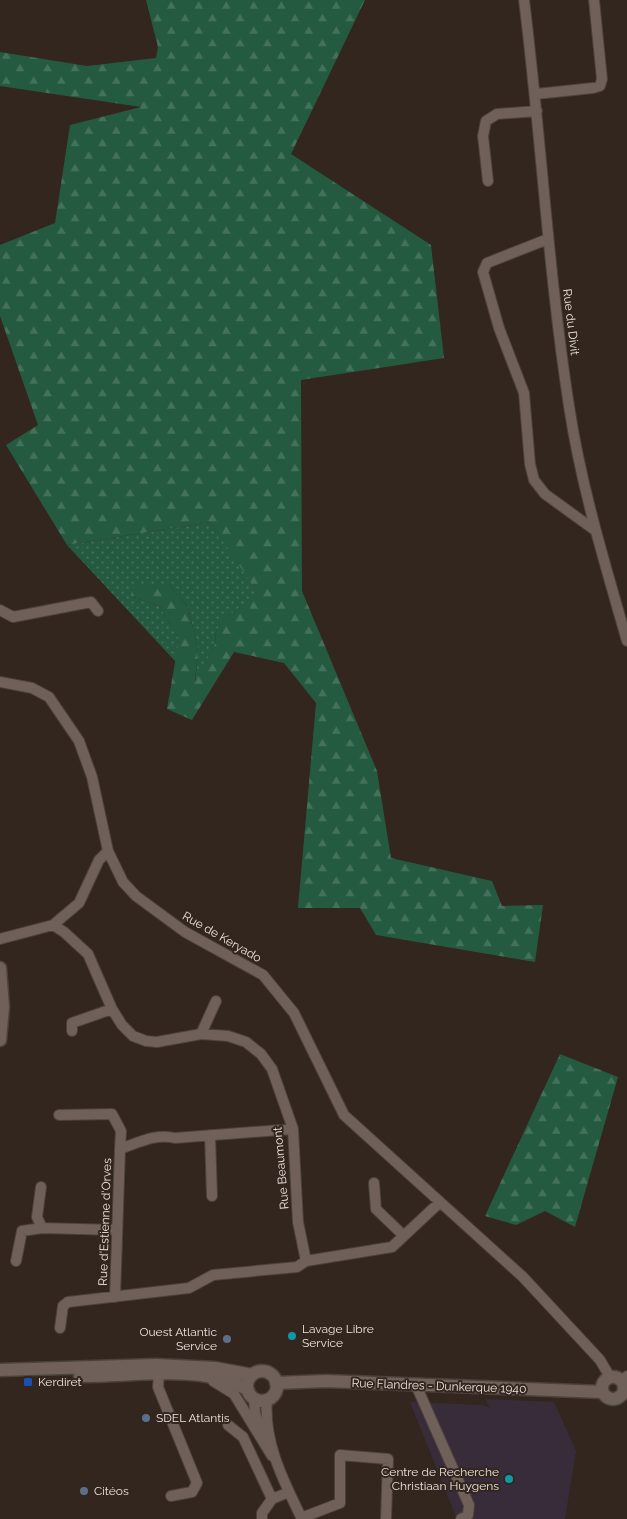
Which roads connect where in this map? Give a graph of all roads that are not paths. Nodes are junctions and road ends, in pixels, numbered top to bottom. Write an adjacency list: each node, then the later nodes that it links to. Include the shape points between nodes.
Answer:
1 (524, 0): 3 (street, Rue du Divit)
2 (594, 0): 3 (street, via 600,86)
3 (536, 94): 4 (street, Rue du Divit)
4 (537, 111): 5 (street, via 497,114 486,121 483,136); 6 (street, Rue du Divit)
5 (488, 181)
6 (548, 239): 7 (street, Rue du Divit, via 569,406); 7 (street, via 487,264 483,272 499,328 524,393 534,480 545,494)
7 (596, 531): 10 (street, Rue du Divit)
8 (0, 610): 9 (street, via 13,617 91,602)
9 (98, 611)
10 (627, 641)
11 (0, 682): 12 (street, Rue de Keryado, via 32,688 49,697 79,741 92,777)
12 (108, 850): 13 (street, via 99,860 79,903); 29 (street, Rue de Keryado, via 122,882 136,896 185,932 263,975 294,1013 344,1115)
13 (52, 925): 14 (street); 18 (street, Rue Beaumont, via 88,954)
14 (0, 939)
15 (0, 968): 17 (street)
16 (216, 1002): 20 (street)
17 (1, 1007): 21 (street)
18 (112, 1009): 19 (street, via 72,1023); 20 (street, Rue Beaumont, via 122,1025 146,1041 158,1042)
19 (72, 1031)
20 (201, 1034): 23 (street, Rue Beaumont, via 228,1036 246,1042 261,1054 272,1069)
21 (0, 1040)
22 (59, 1114): 25 (street, Rue d'Estienne d'Orves, via 112,1114 120,1131)
23 (293, 1129): 24 (street, Rue d'Estienne d'Orves); 34 (street, Rue Beaumont, via 298,1222)
24 (210, 1135): 25 (street, Rue d'Estienne d'Orves, via 175,1138 165,1135); 28 (street)
25 (120, 1149): 31 (street, Rue d'Estienne d'Orves)
26 (374, 1183): 32 (street, via 376,1209)
27 (41, 1188): 30 (street, via 38,1217)
28 (212, 1196)
29 (439, 1202): 32 (street); 44 (street, Rue de Keryado, via 523,1277 600,1360)
30 (42, 1228): 31 (street); 33 (street, via 22,1231)
31 (117, 1230): 35 (street, Rue d'Estienne d'Orves)
32 (404, 1236): 34 (street, via 392,1246)
33 (16, 1261)
34 (306, 1261): 35 (street, via 297,1267 212,1275 189,1288)
35 (115, 1297): 36 (street, via 68,1302 63,1306)
36 (60, 1328)
37 (0, 1363): 38 (street, via 46,1361)
38 (105, 1367): 39 (street); 42 (street, via 161,1365 229,1369)
39 (0, 1370)
40 (159, 1374): 41 (street); 43 (street); 56 (street, via 158,1387 197,1483 192,1492)
41 (0, 1375)
42 (252, 1375): 46 (street, via 265,1371 273,1375); 49 (street, via 248,1382)
43 (193, 1376): 49 (street, via 228,1379); 53 (street, via 218,1383 234,1394)
44 (610, 1377): 45 (street); 48 (street, via 604,1382)
45 (625, 1379): 50 (street)
46 (276, 1383): 47 (street, Rue Flandres - Dunkerque 1940, via 320,1381); 51 (street, via 274,1394)
47 (416, 1385): 48 (street, Rue Flandres - Dunkerque 1940); 61 (street, via 469,1505 468,1515)
48 (602, 1392): 50 (street, via 611,1400)
49 (251, 1394): 51 (street); 53 (street)
50 (624, 1398)
51 (267, 1400): 54 (street)
52 (228, 1425): 57 (street, via 243,1437)
53 (265, 1447): 54 (street)
54 (274, 1458): 55 (street)
55 (289, 1492): 57 (street); 59 (street)
56 (171, 1496)
57 (272, 1499): 58 (street, via 262,1513)
58 (262, 1519)
59 (301, 1519): 60 (street, via 340,1503 340,1455 388,1459)
60 (386, 1519)
61 (461, 1519)

